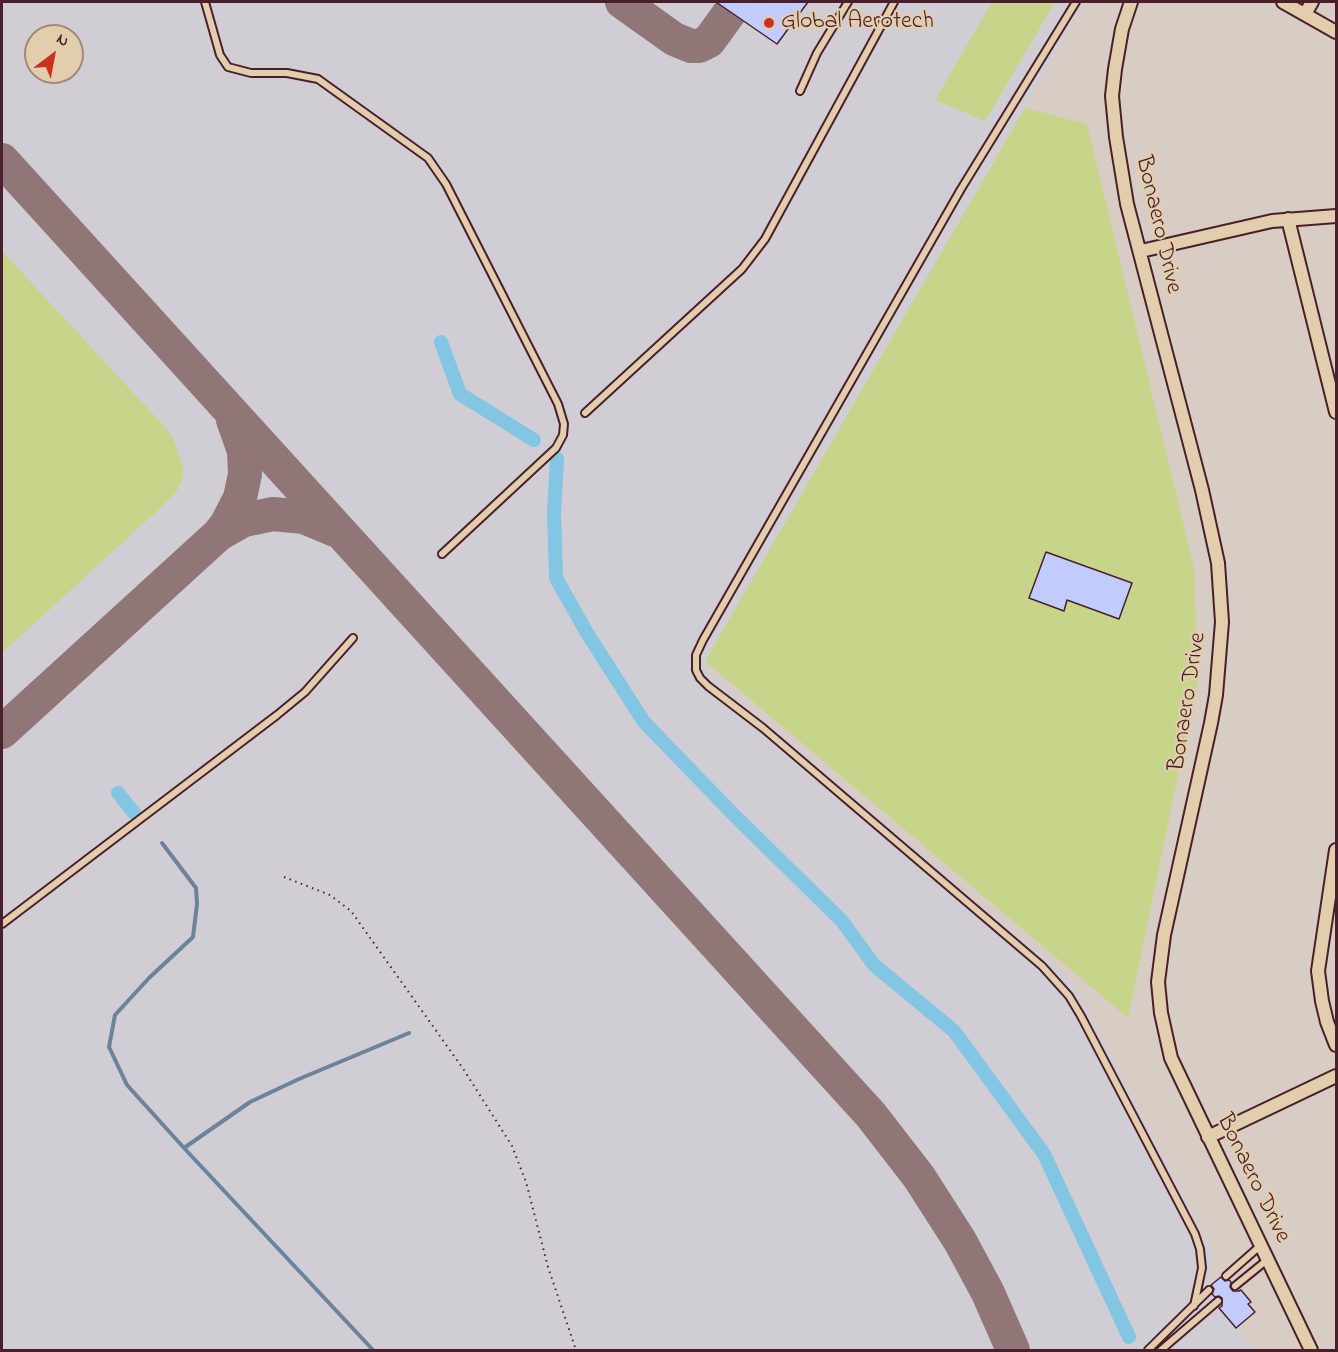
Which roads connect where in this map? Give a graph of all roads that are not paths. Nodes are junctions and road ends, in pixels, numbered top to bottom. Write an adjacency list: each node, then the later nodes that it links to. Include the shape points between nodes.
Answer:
1 (205, 2): 16 (lane, via 220,55 228,68 251,73 287,72 318,80 428,158 446,184 558,404 564,424 556,448)
2 (848, 2): 10 (lane, via 817,53)
3 (894, 2): 15 (lane, via 765,239 742,269)
4 (1076, 2): 29 (lane, via 961,189 703,640 696,655 696,670 708,686 790,751 1063,988 1082,1016 1195,1234 1202,1268)
5 (1131, 2): 13 (street, Bonaero Drive, via 1115,69 1113,115 1127,204)
6 (1284, 2): 8 (street)
7 (1312, 2): 8 (street)
8 (1305, 14): 9 (street)
9 (1336, 32)
10 (800, 91)
11 (1336, 216): 12 (street)
12 (1288, 219): 13 (street); 14 (street)
13 (1141, 251): 22 (street, Bonaero Drive, via 1220,574 1222,622 1215,702 1164,935 1158,982 1168,1050)
14 (1336, 412)
15 (585, 413)
16 (442, 554)
17 (353, 638): 19 (lane, via 305,692)
18 (1336, 850): 20 (street, via 1318,971 1322,1002)
19 (2, 924)
20 (1336, 1045)
21 (1336, 1076): 22 (street)
22 (1208, 1137): 23 (street, Bonaero Drive)
23 (1261, 1245): 24 (street, Bonaero Drive); 25 (lane)
24 (1268, 1259): 26 (lane); 32 (street, Bonaero Drive)
25 (1226, 1276)
26 (1235, 1286)
27 (1209, 1290): 29 (lane)
28 (1218, 1300): 31 (lane)
29 (1194, 1306): 30 (lane)
30 (1148, 1350)
31 (1161, 1350)
32 (1311, 1350)

